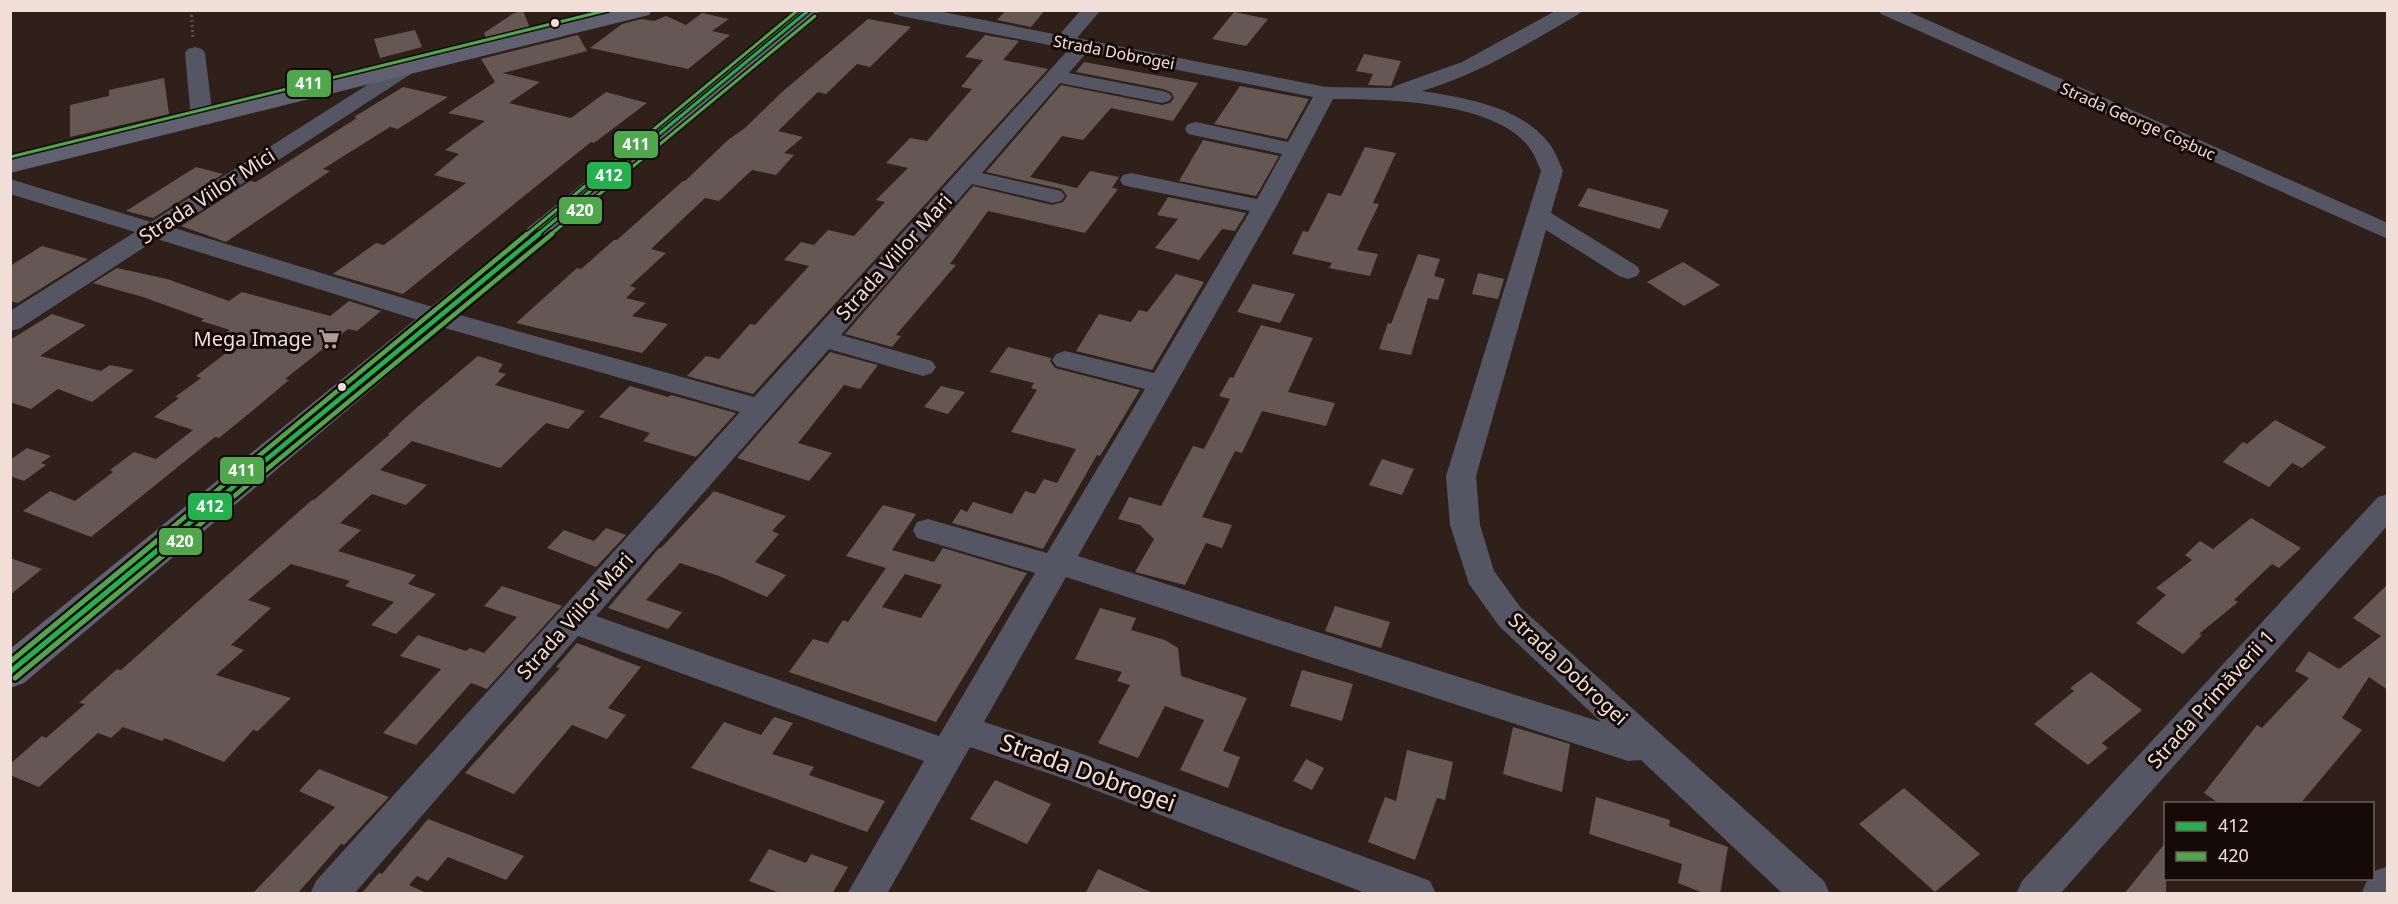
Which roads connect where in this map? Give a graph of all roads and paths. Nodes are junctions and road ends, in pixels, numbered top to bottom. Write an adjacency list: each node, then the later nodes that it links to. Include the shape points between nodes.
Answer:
1 (191, 10): 9 (path)
2 (641, 10): 10 (main road)
3 (810, 10): 28 (main road)
4 (901, 10): 8 (street, Strada Dobrogei)
5 (1092, 10): 8 (street, Strada Viilor Mari)
6 (1572, 10): 13 (street, via 1482,63 1436,81)
7 (1888, 10): 26 (street, Strada George Coșbuc)
8 (1073, 44): 11 (street, Strada Viilor Mari); 12 (street, Strada Dobrogei)
9 (195, 53): 15 (street)
10 (404, 70): 15 (main road); 25 (street, Strada Viilor Mici)
11 (1055, 76): 14 (street); 19 (street, Strada Viilor Mari)
12 (1326, 93): 13 (street, Strada Dobrogei); 17 (street)
13 (1389, 93): 24 (street, Strada Dobrogei, via 1490,111 1524,131 1548,156 1552,171)
14 (1162, 98)
15 (202, 119): 18 (main road)
16 (1196, 129): 17 (street)
17 (1295, 150): 23 (street)
18 (10, 165)
19 (967, 176): 22 (street, Strada Viilor Mari); 30 (street, Strada Viilor Mari)
20 (1131, 180): 23 (street)
21 (14, 190): 25 (street)
22 (1053, 196)
23 (1264, 207): 33 (street)
24 (1540, 216): 27 (street); 41 (street, Strada Dobrogei, via 1461,476 1465,525 1480,575 1510,617)
25 (155, 230): 28 (street); 29 (street, Strada Viilor Mici)
26 (2388, 232)
27 (1628, 271)
28 (440, 318): 34 (street); 39 (main road)
29 (10, 323)
30 (821, 338): 32 (street, Strada Viilor Mari); 34 (street, Strada Viilor Mari)
31 (1065, 360): 33 (street)
32 (923, 367)
33 (1162, 384): 37 (street)
34 (760, 408): 38 (street, Strada Viilor Mari)
35 (2388, 505): 47 (street, Strada Primăverii 1)
36 (928, 530): 37 (street, Strada Dobrogei)
37 (1057, 565): 40 (street); 41 (street, Strada Dobrogei, via 1628,746)
38 (570, 620): 40 (street, Strada Dobrogei); 43 (street, Strada Viilor Mari)
39 (10, 672)
40 (954, 741): 44 (street); 45 (street, Strada Dobrogei, via 1077,768)
41 (1650, 744): 46 (street)
42 (2388, 884): 48 (street)
43 (329, 894)
44 (866, 894)
45 (1417, 894)
46 (1811, 894)
47 (2036, 894)
48 (2380, 894)

